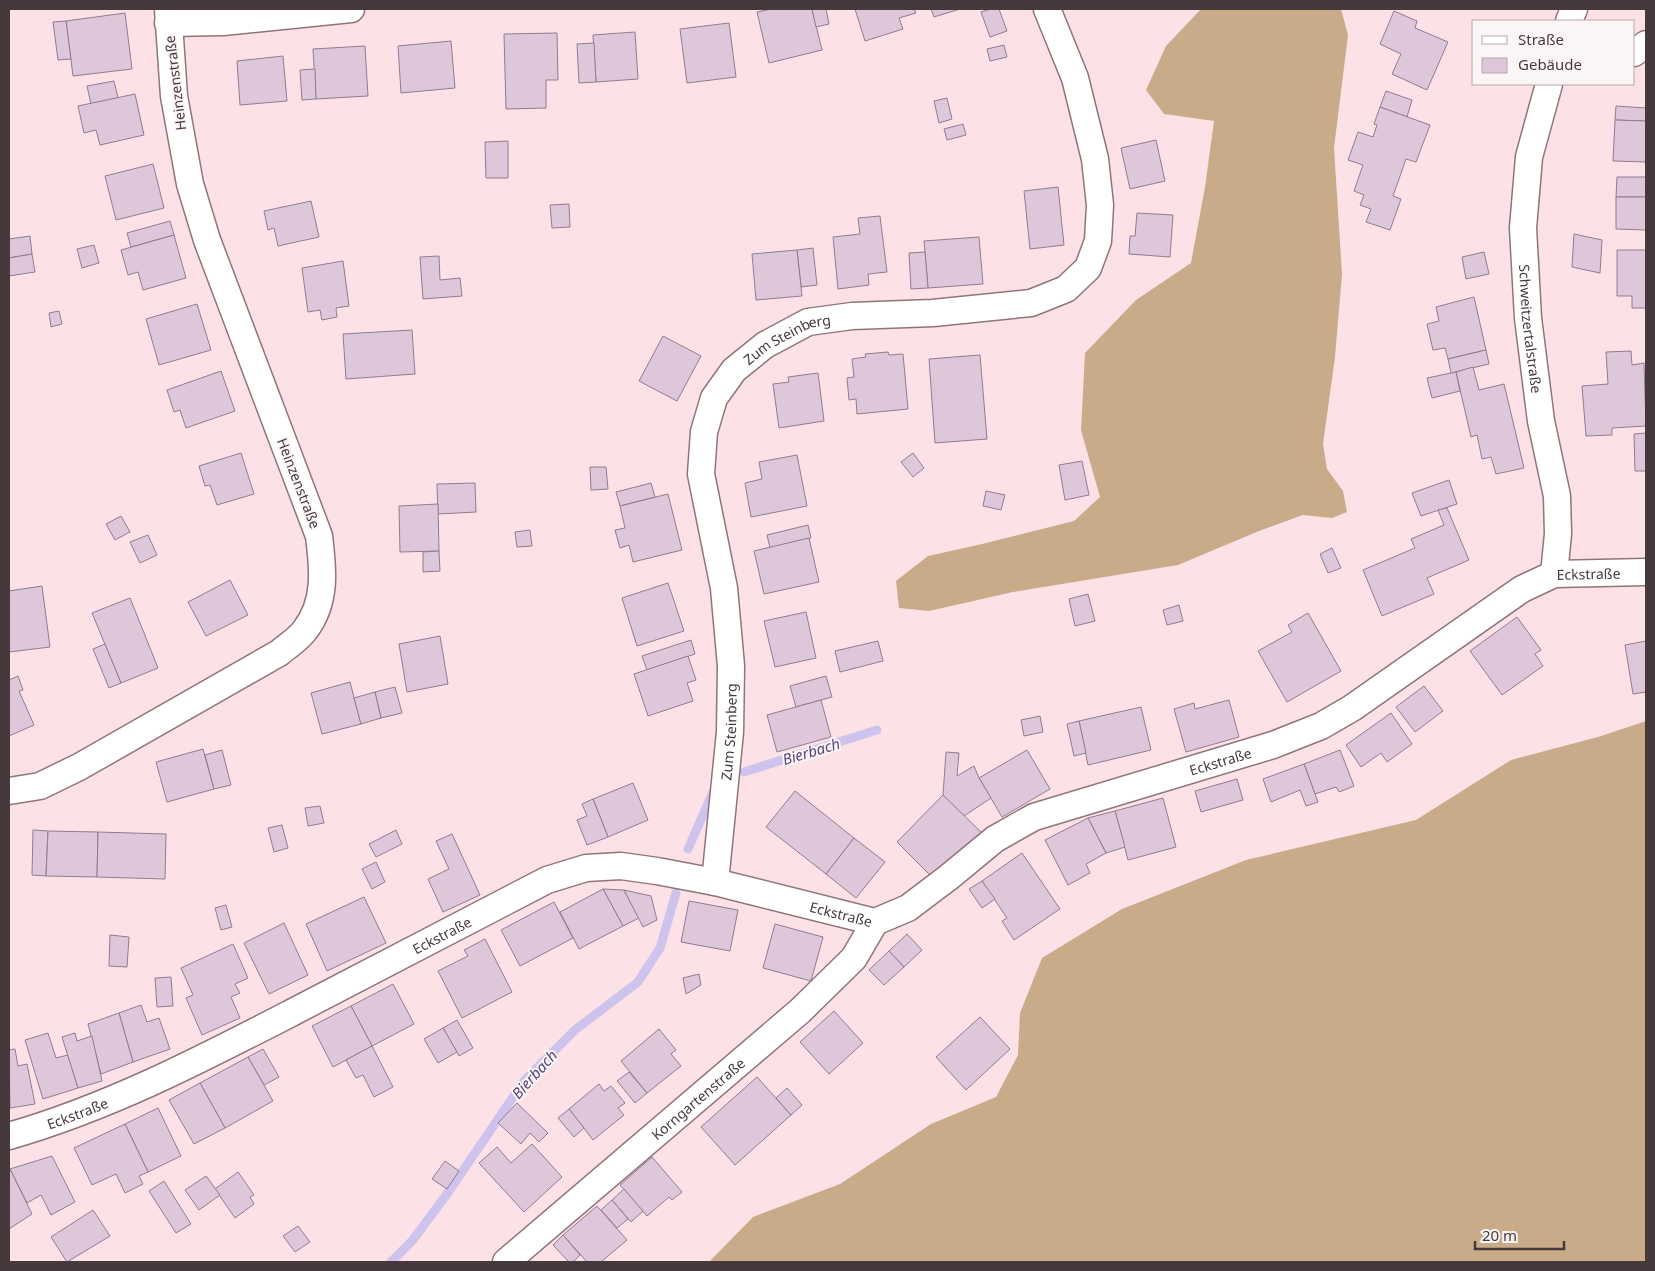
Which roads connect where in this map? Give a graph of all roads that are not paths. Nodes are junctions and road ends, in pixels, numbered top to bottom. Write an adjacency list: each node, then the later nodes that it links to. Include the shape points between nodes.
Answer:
1 (351, 9): 3 (street, via 223,22)
2 (1047, 9): 10 (street, Zum Steinberg, via 1075,78 1095,159 1100,214 1098,241 1088,268 1066,289 1031,303 808,322 757,351 734,370 714,398 704,432 701,474 724,588 731,666 730,732)
3 (168, 16): 9 (street, Heinzenstraße, via 174,96 190,184 207,240 319,536 323,572 318,607 305,630 279,653 79,767 40,786)
4 (1646, 44): 5 (street)
5 (1635, 52)
6 (1549, 85): 8 (street, Schweitzertalstraße, via 1529,157 1523,228 1528,318 1541,421 1557,496)
7 (1646, 572): 8 (street, Eckstraße)
8 (1554, 574): 11 (street, Eckstraße, via 1522,589 1352,708 1321,726 1273,745 1034,817 995,839 908,908)
9 (9, 791)
10 (715, 882): 11 (street, Eckstraße); 12 (street, Eckstraße, via 622,866 586,868 547,880 209,1056 122,1096 52,1124)
11 (875, 922): 13 (street, Korngartenstraße, via 854,958 800,1010)
12 (9, 1136)
13 (506, 1262)

